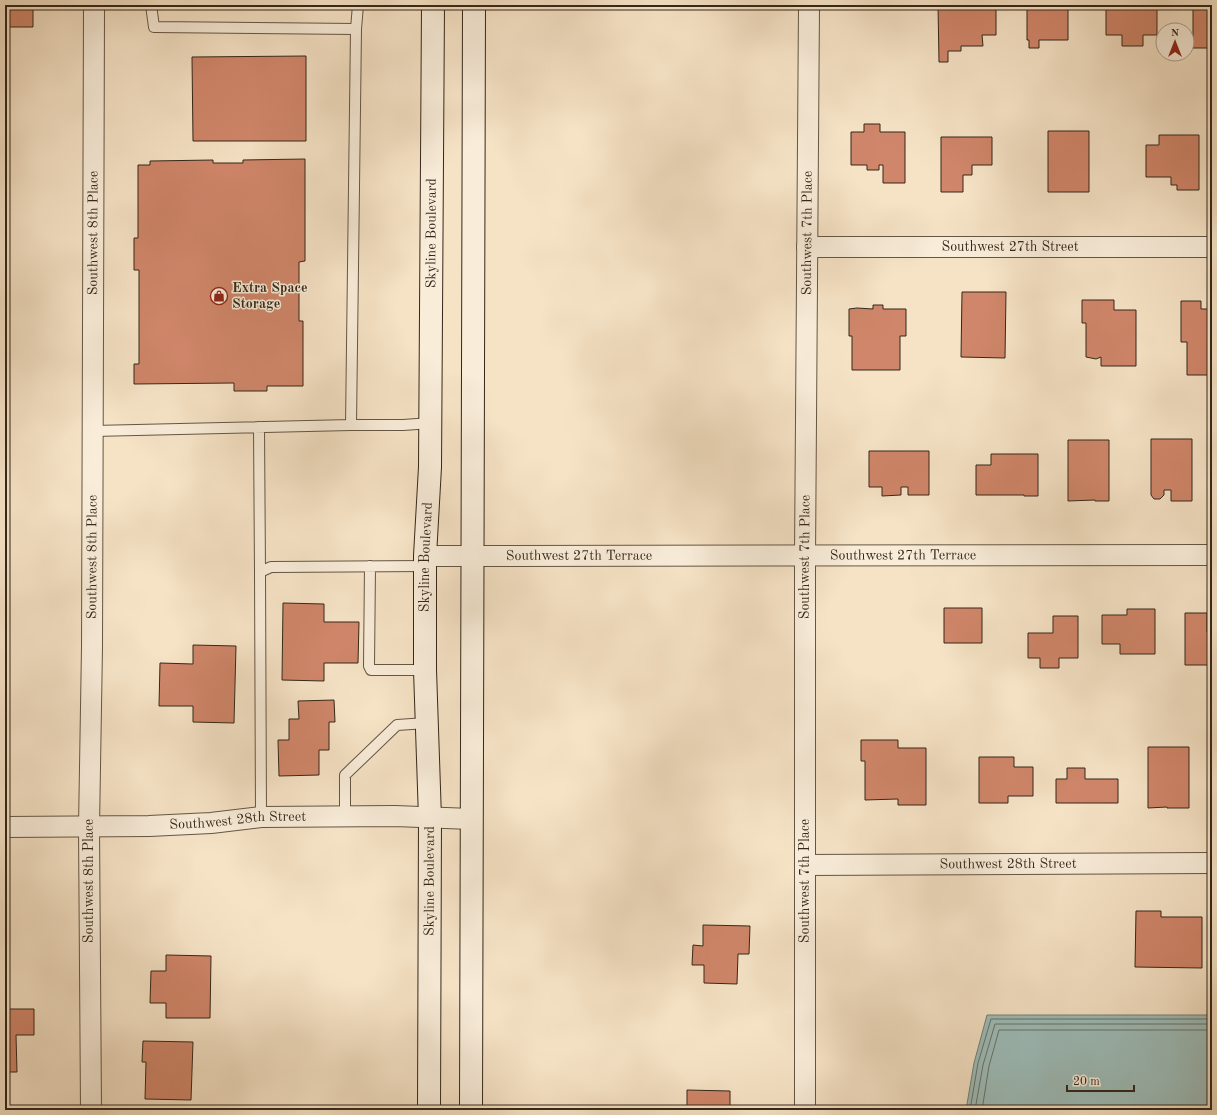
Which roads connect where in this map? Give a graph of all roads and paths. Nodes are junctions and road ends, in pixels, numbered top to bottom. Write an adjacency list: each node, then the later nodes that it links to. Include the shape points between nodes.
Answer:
1 (94, 5): 13 (street, Southwest 8th Place)
2 (151, 5): 7 (lane, via 154,27)
3 (358, 5): 7 (lane)
4 (433, 5): 10 (street, Skyline Boulevard)
5 (474, 5): 15 (street)
6 (809, 5): 8 (street, Southwest 7th Place)
7 (356, 29): 11 (lane)
8 (807, 247): 9 (street, Southwest 27th Street); 16 (street, Southwest 7th Place)
9 (1212, 247)
10 (431, 423): 11 (lane); 17 (street, Skyline Boulevard)
11 (351, 425): 12 (lane)
12 (259, 427): 13 (lane); 19 (lane)
13 (92, 431): 27 (street, Southwest 8th Place)
14 (1212, 555): 16 (street, Southwest 27th Terrace)
15 (472, 556): 16 (street, Southwest 27th Terrace); 17 (street, Southwest 27th Terrace); 25 (street)
16 (805, 557): 29 (street, Southwest 7th Place)
17 (425, 561): 18 (lane); 20 (street, Skyline Boulevard)
18 (365, 566): 19 (lane, via 285,566 271,567); 20 (lane, via 371,670)
19 (260, 572): 23 (lane)
20 (425, 670): 21 (street, Skyline Boulevard)
21 (427, 724): 22 (lane, via 398,725 345,775); 24 (street, Skyline Boulevard)
22 (345, 816): 23 (street, Southwest 28th Street); 24 (street, Southwest 28th Street)
23 (261, 817): 27 (street, Southwest 28th Street, via 211,823)
24 (430, 818): 25 (street, Southwest 28th Street); 31 (street, Skyline Boulevard)
25 (471, 819): 32 (street)
26 (5, 827): 27 (street, Southwest 28th Street)
27 (89, 827): 30 (street, Southwest 8th Place)
28 (1212, 863): 29 (street, Southwest 28th Street)
29 (805, 864): 33 (street, Southwest 7th Place)
30 (91, 1110)
31 (429, 1110)
32 (471, 1110)
33 (805, 1110)

